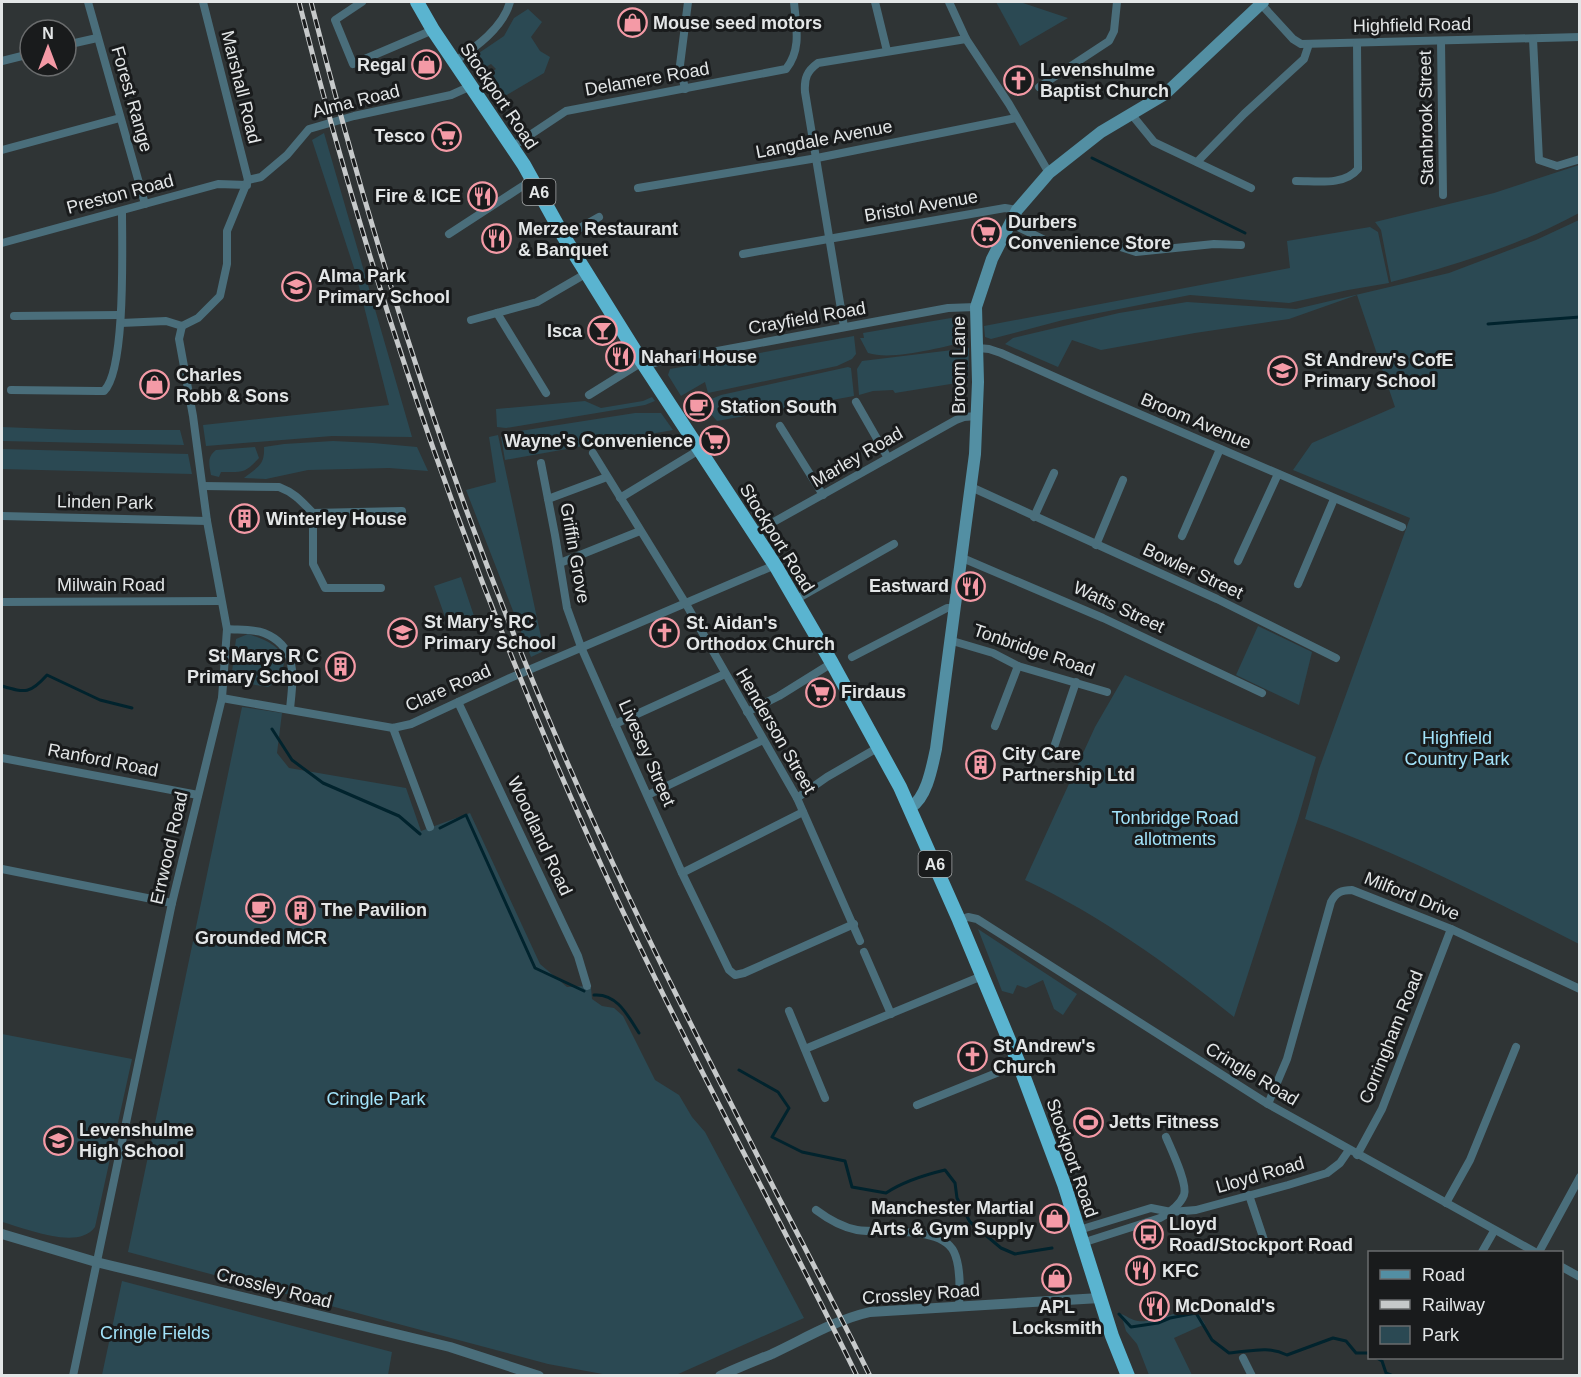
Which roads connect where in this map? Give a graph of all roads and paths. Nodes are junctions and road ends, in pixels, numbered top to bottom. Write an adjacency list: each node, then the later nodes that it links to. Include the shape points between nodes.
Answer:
1 (88, 2): 14 (street, Forest Range)
2 (203, 2): 39 (street, Marshall Road)
3 (362, 2): 12 (street, via 336,20 353,64)
4 (417, 2): 12 (highway, Stockport Road / A6)
5 (510, 2): 24 (street, via 504,18)
6 (688, 2): 27 (street, via 680,65)
7 (794, 2): 27 (street, Delamere Road, via 797,49 786,69)
8 (875, 2): 21 (street)
9 (949, 2): 15 (street)
10 (1117, 2): 26 (street, via 1109,41)
11 (1262, 3): 20 (street, via 1293,39); 28 (main road, Broom Lane, via 1181,81)
12 (433, 30): 24 (highway, Stockport Road / A6)
13 (1580, 37): 16 (street, Highfield Road)
14 (97, 38): 18 (street); 29 (street, Forest Range)
15 (966, 39): 21 (street); 30 (street)
16 (1533, 39): 17 (street, Highfield Road); 34 (street, via 1539,160 1557,166)
17 (1441, 41): 19 (street, Highfield Road); 42 (street, Stanbrook Street)
18 (78, 42)
19 (1357, 43): 20 (street, Highfield Road); 38 (street, via 1358,169 1348,179 1310,177)
20 (1309, 44): 35 (street, via 1304,59)
21 (887, 51): 33 (street, via 818,63 808,70 806,92)
22 (18, 57): 23 (street)
23 (2, 61)
24 (454, 62): 25 (highway, Stockport Road / A6)
25 (471, 86): 31 (highway, Stockport Road / A6); 39 (street, Alma Road, via 451,95 309,129 261,177)
26 (1038, 87)
27 (685, 89): 31 (street, Delamere Road, via 566,111)
28 (1132, 115): 35 (street, via 1154,142); 36 (main road, Broom Lane, via 1086,143)
29 (120, 118): 32 (street); 43 (street, Forest Range)
30 (1016, 118): 33 (street, Langdale Avenue); 36 (street)
31 (512, 147): 37 (highway, Stockport Road / A6)
32 (2, 150)
33 (817, 158): 40 (street, Langdale Avenue); 51 (street)
34 (1580, 159)
35 (1197, 162): 41 (street)
36 (1049, 173): 44 (main road, Broom Lane)
37 (532, 180): 49 (street); 50 (highway, Stockport Road / A6)
38 (1296, 181)
39 (247, 182): 43 (street, Preston Road, via 222,183); 62 (street, via 226,231 226,264 220,296 198,318)
40 (638, 188)
41 (1251, 188)
42 (1443, 195)
43 (145, 204): 45 (street, Preston Road)
44 (1017, 210): 47 (main road, Broom Lane); 51 (street, Bristol Avenue, via 1005,208)
45 (122, 211): 52 (street, Preston Road); 60 (street)
46 (599, 217): 50 (street)
47 (1010, 223): 53 (street, via 1059,244 1106,242 1136,252); 57 (main road, Broom Lane, via 992,259)
48 (1210, 233): 53 (street)
49 (449, 234)
50 (564, 237): 56 (highway, Stockport Road / A6)
51 (830, 239): 55 (street, Bristol Avenue); 63 (street)
52 (2, 243)
53 (1214, 244): 54 (street)
54 (1241, 245)
55 (743, 254)
56 (587, 273): 58 (street, via 537,302); 65 (highway, Stockport Road / A6)
57 (976, 307): 63 (street, Crayfield Road, via 948,308); 64 (main road, Broom Lane)
58 (497, 313): 61 (street); 67 (street)
59 (14, 316): 60 (street)
60 (120, 319): 62 (street, via 166,321); 66 (street, via 111,382 104,391)
61 (471, 320)
62 (182, 326): 81 (street, Errwood Road, via 180,339)
63 (844, 327): 65 (street, Crayfield Road)
64 (978, 352): 70 (main road, Broom Lane); 72 (street, Broom Avenue, via 994,350)
65 (644, 364): 68 (street, Crayfield Road); 73 (highway, Stockport Road / A6)
66 (11, 390)
67 (546, 393)
68 (589, 395)
69 (856, 402): 75 (street)
70 (977, 416): 75 (street, Marley Road, via 956,420); 82 (main road, Broom Lane)
71 (780, 426): 83 (street)
72 (1220, 449): 78 (street, Broom Avenue); 95 (street)
73 (699, 450): 84 (street); 94 (highway, Stockport Road / A6)
74 (593, 453): 79 (street, Henderson Street)
75 (888, 458): 83 (street, Marley Road)
76 (541, 463): 85 (street, Griffin Grove)
77 (1054, 473): 90 (street)
78 (1278, 474): 86 (street, Broom Avenue); 99 (street)
79 (607, 477): 84 (street, Henderson Street); 85 (street)
80 (1123, 480): 97 (street)
81 (203, 486): 88 (street, via 279,488 290,491); 91 (street, Errwood Road)
82 (970, 487): 90 (street, Bowler Street); 98 (main road, Broom Lane)
83 (823, 495): 94 (street, Marley Road)
84 (620, 498): 93 (street, Henderson Street)
85 (548, 499): 100 (street, Griffin Grove)
86 (1334, 499): 92 (street, Broom Avenue); 102 (street)
87 (402, 512): 88 (street)
88 (313, 513): 103 (street, via 313,564 325,588)
89 (2, 516): 91 (street, Linden Park)
90 (1034, 517): 97 (street, Bowler Street)
91 (207, 521): 105 (street, Errwood Road)
92 (1402, 527)
93 (640, 531): 100 (street); 107 (street, Henderson Street)
94 (754, 533): 101 (highway, Stockport Road / A6)
95 (1182, 536)
96 (894, 544): 104 (street)
97 (1096, 545): 113 (street, Bowler Street)
98 (960, 556): 108 (main road, Broom Lane); 119 (street, Watts Street)
99 (1238, 561)
100 (560, 563): 111 (street, Griffin Grove, via 567,608)
101 (775, 566): 104 (highway, Stockport Road / A6); 107 (street, Clare Road)
102 (1298, 584)
103 (381, 588)
104 (795, 600): 114 (highway, Stockport Road / A6)
105 (220, 601): 106 (street, Milwain Road); 109 (street, Errwood Road)
106 (2, 602)
107 (686, 604): 111 (street, Clare Road); 116 (street, Henderson Street)
108 (953, 608): 110 (main road, Broom Lane); 112 (street)
109 (226, 629): 120 (street, Errwood Road); 122 (street, via 263,632 285,647 293,668)
110 (949, 640): 115 (street, Tonbridge Road, via 993,653); 134 (main road, Broom Lane, via 933,762 921,796)
111 (581, 647): 121 (street, Clare Road); 124 (street, Livesey Street)
112 (852, 657)
113 (1336, 658)
114 (832, 663): 123 (street); 128 (highway, Stockport Road / A6)
115 (1018, 666): 117 (street, Tonbridge Road); 125 (street)
116 (725, 674): 123 (street, Henderson Street); 124 (street)
117 (1076, 682): 118 (street, Tonbridge Road); 129 (street)
118 (1107, 692)
119 (1262, 693)
120 (222, 698): 122 (street, Clare Road); 131 (street, Errwood Road)
121 (458, 702): 126 (street, Clare Road); 146 (street, Woodland Road, via 578,956)
122 (290, 709): 126 (street, Clare Road)
123 (747, 712): 127 (street, Henderson Street)
124 (615, 724): 132 (street, Livesey Street)
125 (996, 726)
126 (393, 728): 136 (street)
127 (763, 740): 132 (street); 133 (street, Henderson Street)
128 (879, 747): 133 (street); 134 (highway, Stockport Road / A6)
129 (1051, 756)
130 (2, 758): 131 (street, Ranford Road)
131 (198, 795): 139 (street, Errwood Road)
132 (648, 795): 138 (street, Livesey Street)
133 (797, 798): 135 (street, Henderson Street)
134 (911, 807): 140 (highway, Stockport Road / A6)
135 (803, 812): 138 (street); 141 (street, Henderson Street)
136 (430, 827)
137 (2, 869): 139 (street)
138 (682, 873): 141 (street, Livesey Street, via 729,970 735,975)
139 (172, 903): 170 (street, Errwood Road)
140 (959, 920): 145 (highway, Stockport Road / A6); 154 (street, Cringle Road, via 977,919)
141 (854, 924): 143 (street, Henderson Street)
142 (1451, 929): 147 (street, Milford Drive); 154 (street, Milford Drive, via 1352,890 1334,896 1287,1059); 157 (street, Corringham Road, via 1382,1109)
143 (860, 941)
144 (864, 952): 149 (street)
145 (982, 976): 149 (street); 152 (highway, Stockport Road / A6)
146 (588, 986)
147 (1580, 989)
148 (789, 1011): 151 (street)
149 (891, 1014): 151 (street)
150 (1516, 1047): 160 (street, via 1470,1160)
151 (806, 1049): 153 (street)
152 (1019, 1064): 155 (street); 165 (highway, Stockport Road / A6)
153 (825, 1098)
154 (1268, 1104): 157 (street, Cringle Road)
155 (917, 1105)
156 (1166, 1137): 162 (street, via 1185,1190)
157 (1353, 1152): 159 (street, Lloyd Road, via 1327,1173); 160 (street, Cringle Road)
158 (1580, 1177): 169 (street)
159 (1249, 1195): 162 (street, Lloyd Road, via 1196,1210); 166 (street)
160 (1446, 1203): 163 (street, Cringle Road)
161 (816, 1210): 174 (street, via 856,1230 909,1232 944,1242 955,1254)
162 (1171, 1212): 165 (street, Lloyd Road); 165 (street, Lloyd Road, via 1151,1208)
163 (1494, 1231): 167 (street); 168 (street, Cringle Road)
164 (2, 1234): 170 (street, Crossley Road)
165 (1081, 1237): 173 (highway, Stockport Road / A6)
166 (1266, 1246)
167 (1483, 1251)
168 (1535, 1251)
169 (1538, 1251)
170 (96, 1262): 176 (street, Errwood Road); 177 (street, Crossley Road, via 450,1347)
171 (1563, 1268): 172 (street)
172 (1580, 1277)
173 (1100, 1298): 174 (street, Crossley Road); 179 (highway, A6)
174 (959, 1307): 178 (street, Crossley Road, via 854,1316)
175 (1243, 1358): 180 (street)
176 (73, 1376)
177 (539, 1376)
178 (720, 1376)
179 (1128, 1376)
180 (1252, 1376)

